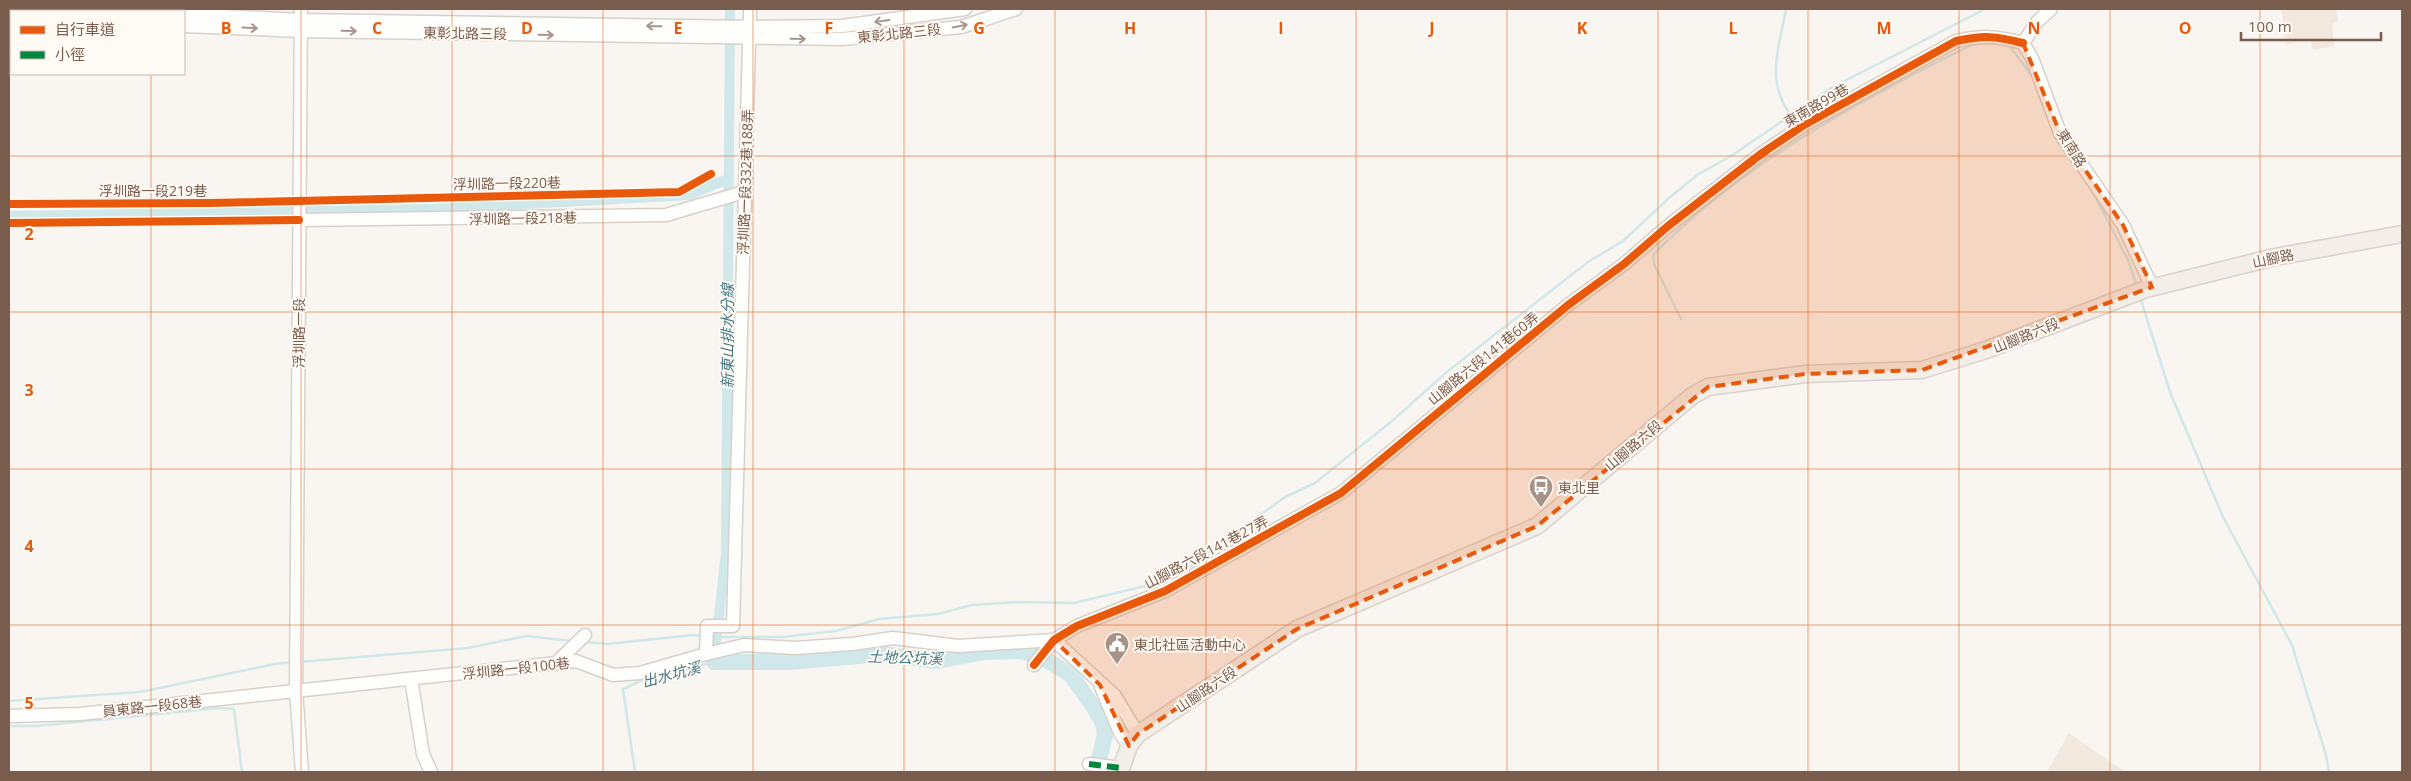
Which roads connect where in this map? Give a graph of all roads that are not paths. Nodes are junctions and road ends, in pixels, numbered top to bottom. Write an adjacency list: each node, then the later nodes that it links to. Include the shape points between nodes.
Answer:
1 (57, 9): 6 (street)
2 (750, 9): 10 (street, 浮圳路一段332巷188弄)
3 (965, 9): 10 (street, 東彰北路三段, one-way to 10, via 842,26)
4 (1016, 9): 10 (street, 東彰北路三段, one-way to 4, via 843,39 952,28)
5 (2051, 9): 11 (street, via 2037,22)
6 (85, 10)
7 (185, 14): 8 (street)
8 (301, 20): 9 (street, one-way to 8); 10 (street, 東彰北路三段); 13 (street, 浮圳路一段)
9 (185, 26)
10 (749, 33): 12 (street, 浮圳路一段332巷188弄)
11 (2023, 43): 15 (street, 東南路99巷, via 1991,36 1956,41 1804,125 1762,153); 16 (street, 東南路, via 2032,58 2060,133 2123,225)
12 (744, 192): 13 (street, 浮圳路一段218巷, via 666,215); 21 (street, 浮圳路一段332巷188弄, via 732,626 708,626)
13 (299, 220): 25 (street, 浮圳路一段)
14 (2402, 234): 16 (main road, 山腳路, via 2275,257)
15 (1644, 247): 18 (street, 山腳路六段141巷60弄, via 1509,352)
16 (2149, 288): 17 (main road, 山腳路)
17 (2128, 295): 27 (main road, 山腳路六段, via 1986,350 1922,370 1805,374 1708,387 1692,396 1537,526 1297,629)
18 (1341, 493): 20 (street, 山腳路六段141巷27弄, via 1165,591 1077,626)
19 (585, 634): 22 (street)
20 (1054, 640): 21 (street, 浮圳路一段100巷, via 958,646 893,638 795,648 744,646); 23 (street); 27 (street, via 1115,696)
21 (706, 654): 22 (street, 浮圳路一段100巷, via 640,673 612,675 576,661)
22 (556, 663): 24 (street, 浮圳路一段100巷)
23 (1034, 665)
24 (411, 679): 25 (street, 浮圳路一段100巷); 31 (street, via 423,754)
25 (296, 690): 26 (street, 員東路一段68巷, via 80,714); 30 (street, 浮圳路一段)
26 (9, 716)
27 (1133, 740): 29 (main road)
28 (1089, 764): 29 (street)
29 (1120, 770)
30 (302, 772)
31 (431, 772)

